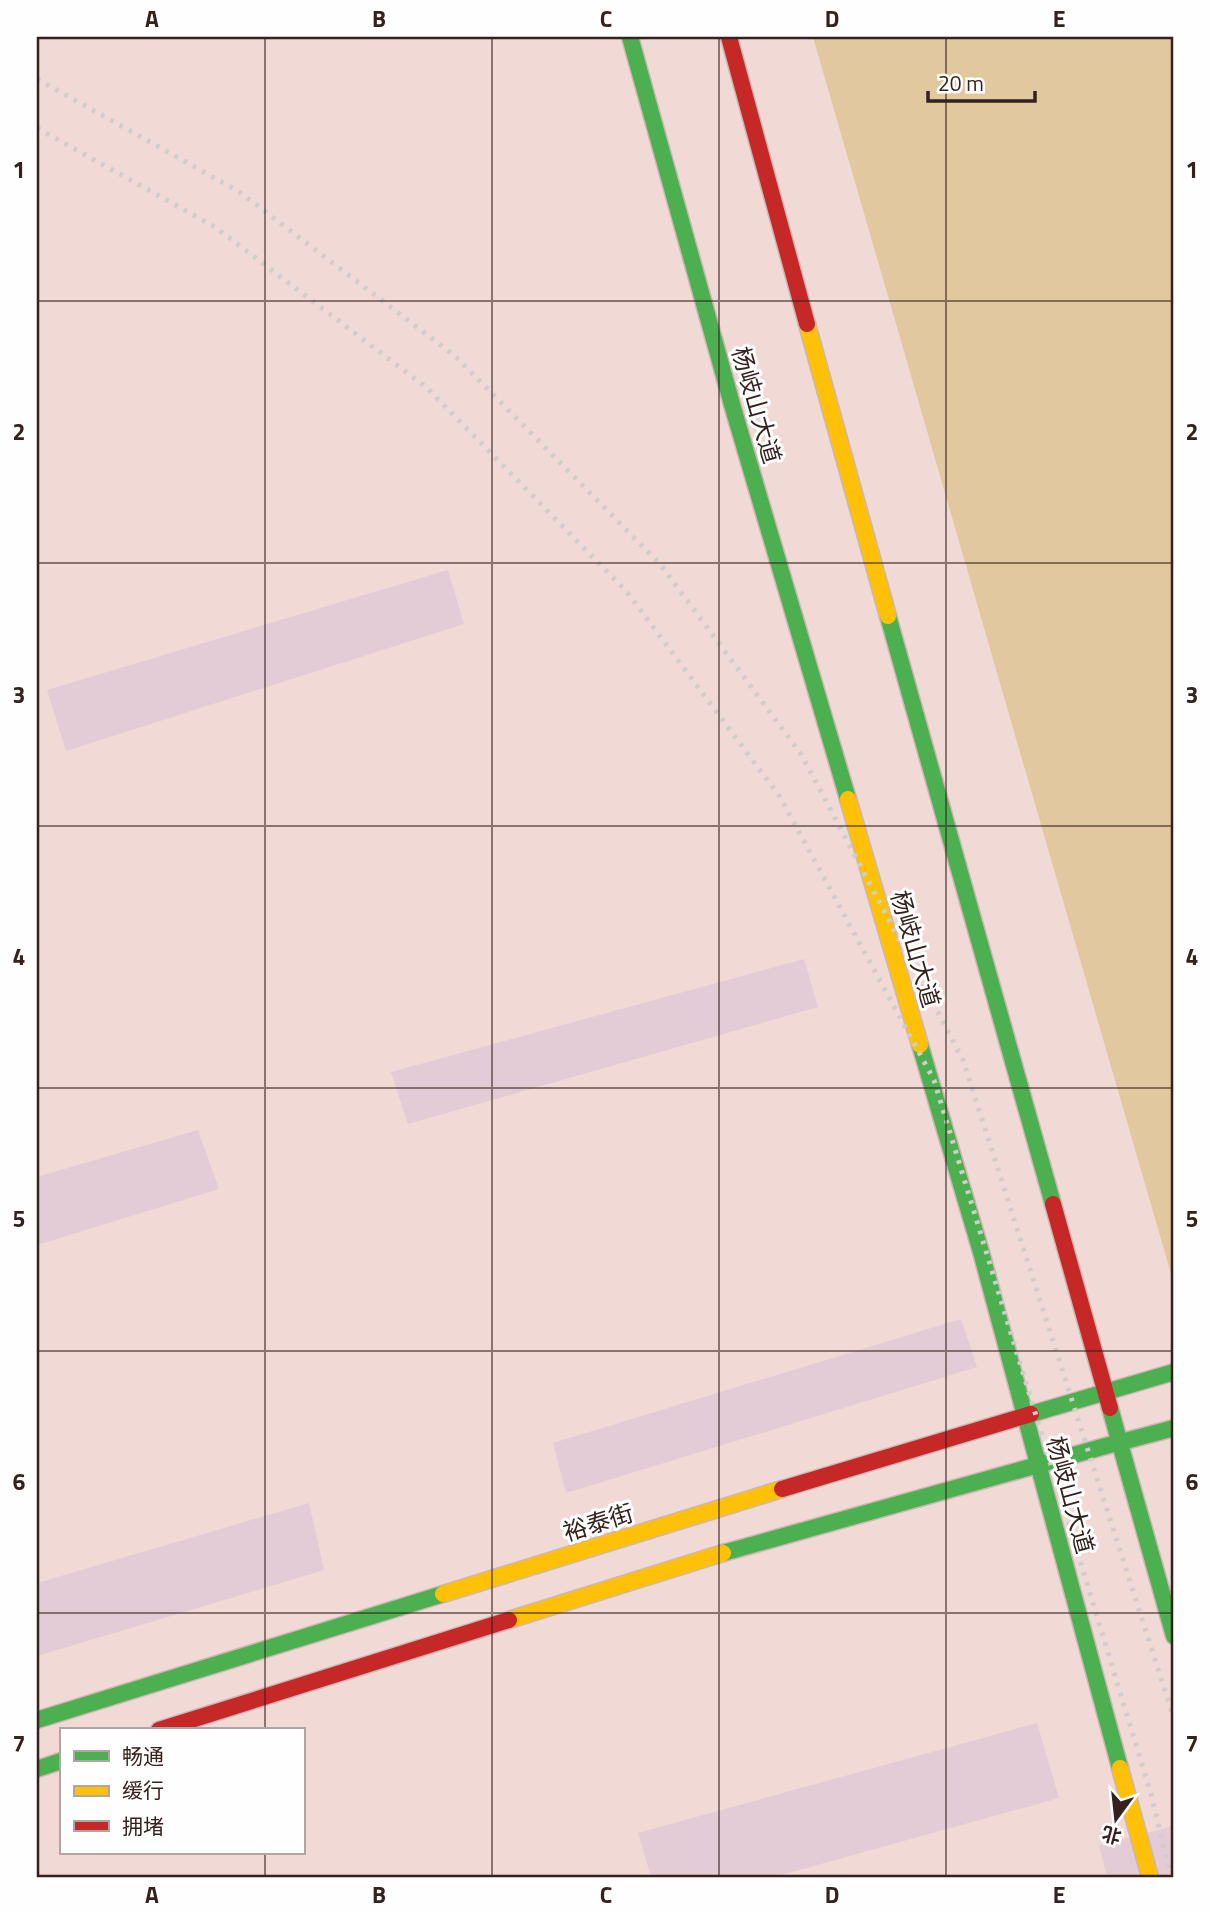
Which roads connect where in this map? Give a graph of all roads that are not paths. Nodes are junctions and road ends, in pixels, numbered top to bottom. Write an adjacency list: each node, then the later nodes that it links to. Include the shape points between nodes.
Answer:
1 (630, 37): 5 (main road, 杨岐山大道)
2 (729, 37): 4 (main road)
3 (1174, 1372): 4 (main road, 裕泰街)
4 (1105, 1391): 5 (main road, 裕泰街); 7 (main road)
5 (1025, 1415): 8 (main road, 杨岐山大道); 10 (main road, 裕泰街)
6 (1174, 1428): 7 (main road)
7 (1120, 1443): 8 (main road); 9 (main road)
8 (1039, 1465): 11 (main road, via 746,1546); 14 (main road, 杨岐山大道)
9 (1174, 1636)
10 (37, 1720)
11 (165, 1728)
12 (60, 1761): 13 (main road)
13 (37, 1769)
14 (1150, 1877)

